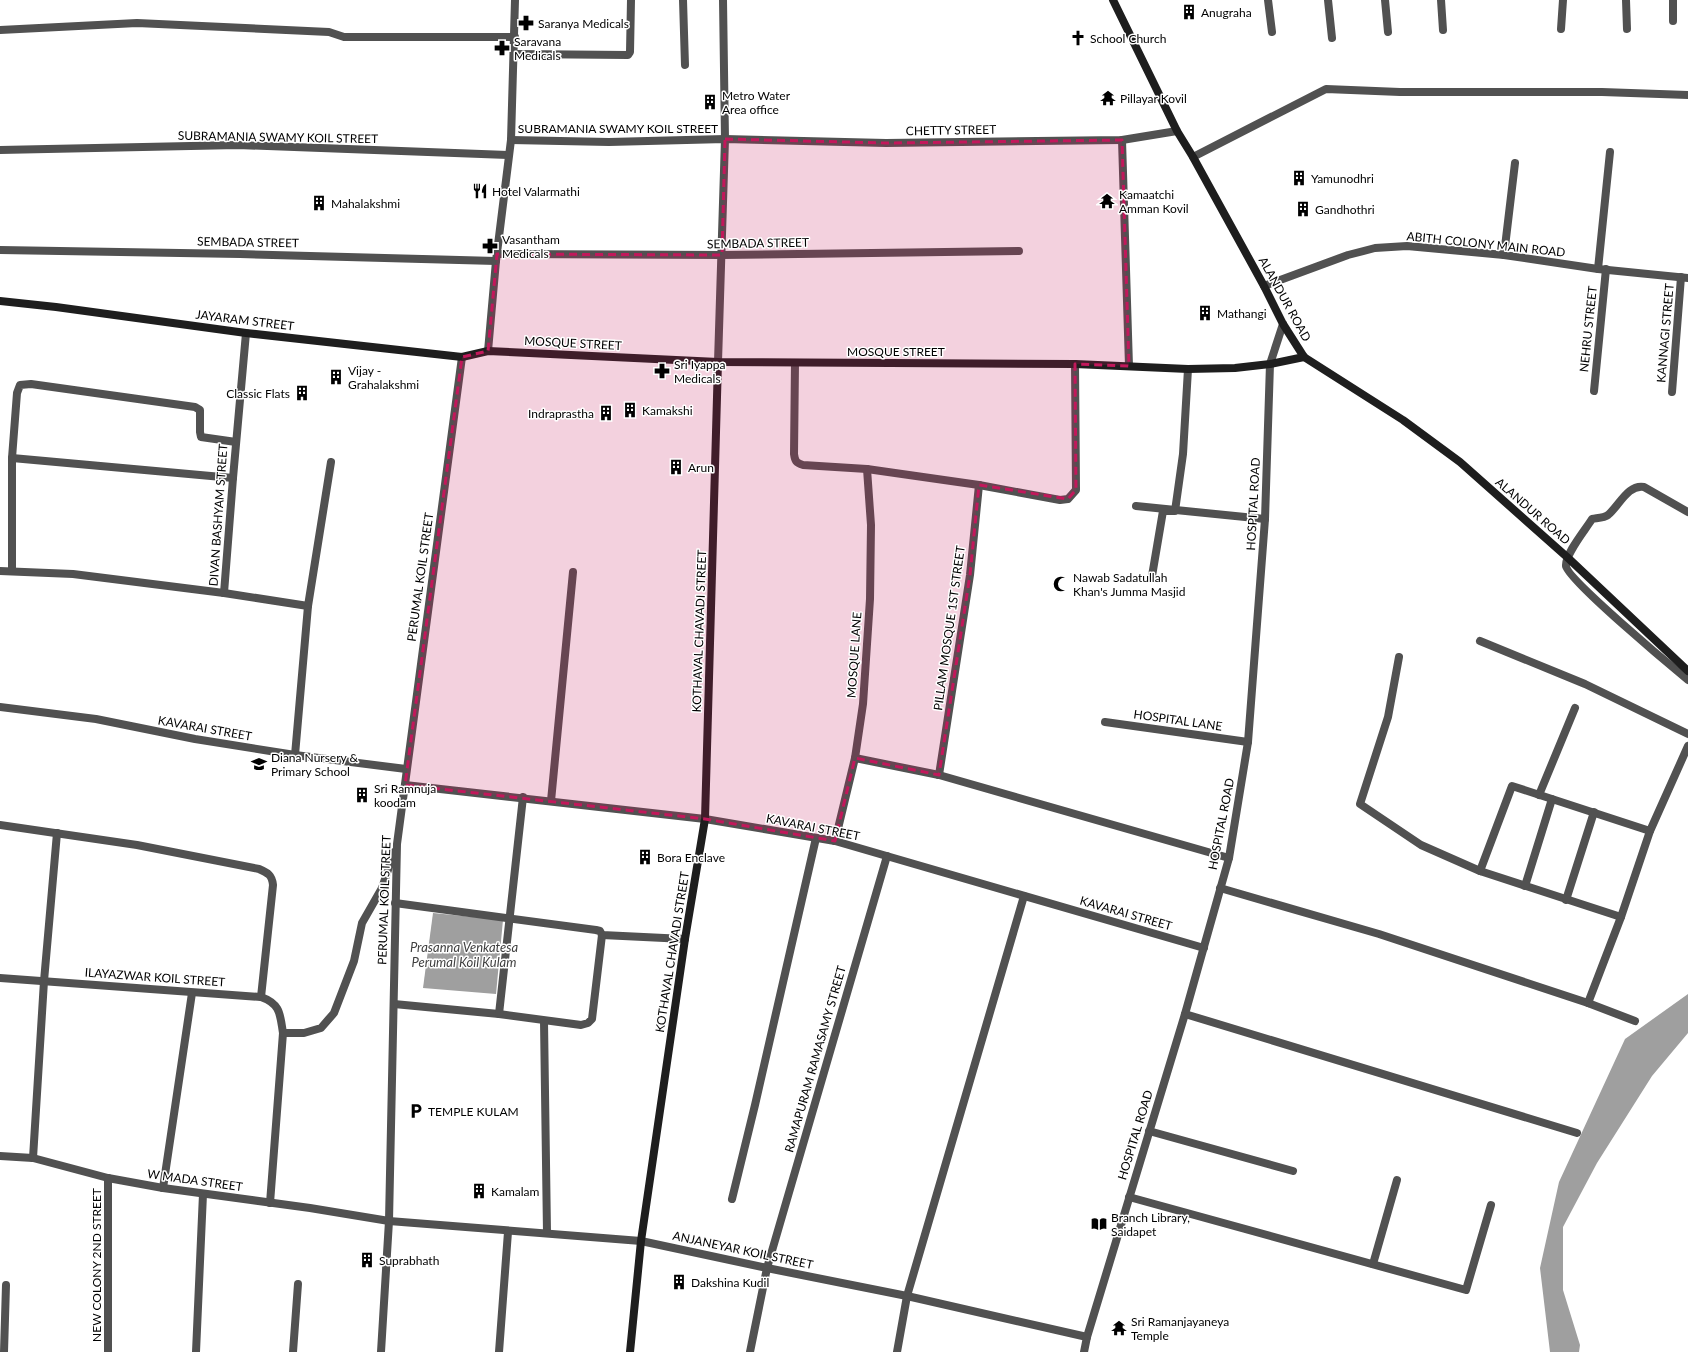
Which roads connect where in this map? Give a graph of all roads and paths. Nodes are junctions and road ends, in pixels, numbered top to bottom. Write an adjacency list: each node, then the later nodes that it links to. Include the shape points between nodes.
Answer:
1 (515, 0): 20 (street)
2 (631, 0): 22 (street, via 628,55)
3 (683, 0): 23 (street)
4 (723, 0): 26 (street)
5 (1113, 0): 25 (main road, ALANDUR ROAD)
6 (1268, 0): 18 (street)
7 (1328, 0): 21 (street)
8 (1384, 0): 19 (street)
9 (1441, 0): 17 (street)
10 (1563, 0): 14 (street)
11 (1626, 0): 15 (street)
12 (1673, 0): 13 (street)
13 (1673, 21)
14 (1561, 29)
15 (1626, 29)
16 (0, 30): 20 (street, via 137,23 329,32 344,37)
17 (1443, 30)
18 (1272, 32)
19 (1388, 32)
20 (515, 37): 22 (street)
21 (1332, 38)
22 (514, 54): 27 (street)
23 (685, 65)
24 (1688, 95): 32 (street, via 1326,89)
25 (1177, 131): 28 (street, CHETTY STREET); 32 (main road, ALANDUR ROAD)
26 (725, 139): 27 (street, SUBRAMANIA SWAMY KOIL STREET, via 609,142); 28 (street, CHETTY STREET, via 886,143); 36 (street)
27 (511, 140): 31 (street)
28 (1122, 140): 52 (street)
29 (0, 150): 31 (street, SUBRAMANIA SWAMY KOIL STREET, via 238,145)
30 (1610, 152): 39 (street, NEHRU STREET)
31 (508, 155): 38 (street)
32 (1193, 157): 41 (main road, ALANDUR ROAD)
33 (1515, 163): 37 (street)
34 (0, 250): 38 (street, SEMBADA STREET)
35 (1019, 251): 36 (street, SEMBADA STREET)
36 (722, 255): 38 (street, SEMBADA STREET); 48 (street)
37 (1504, 255): 39 (street, ABITH COLONY MAIN ROAD); 41 (street, ABITH COLONY MAIN ROAD, via 1407,246 1375,248 1348,255)
38 (497, 257): 45 (street)
39 (1602, 269): 40 (street, ABITH COLONY MAIN ROAD); 54 (street, NEHRU STREET)
40 (1685, 277): 55 (street, KANNAGI STREET)
41 (1264, 286): 43 (main road, ALANDUR ROAD)
42 (0, 301): 44 (main road, JAYARAM STREET)
43 (1283, 324): 47 (main road, ALANDUR ROAD); 51 (street, HOSPITAL ROAD)
44 (246, 333): 46 (main road, JAYARAM STREET); 56 (street, DIVAN BASHYAM STREET)
45 (488, 351): 46 (main road, JAYARAM STREET); 48 (main road, MOSQUE STREET)
46 (462, 357): 85 (street, PERUMAL KOIL STREET)
47 (1304, 357): 51 (main road, MOSQUE STREET); 66 (main road, ALANDUR ROAD, via 1403,420 1460,462)
48 (718, 362): 49 (main road, MOSQUE STREET); 93 (main road, KOTHAVAL CHAVADI STREET)
49 (795, 363): 50 (main road, MOSQUE STREET); 59 (street, via 794,460 797,464 803,465)
50 (1075, 364): 52 (main road, MOSQUE STREET); 61 (street, via 1076,490 1068,498 1060,500)
51 (1270, 364): 53 (main road, MOSQUE STREET); 65 (street, HOSPITAL ROAD)
52 (1129, 366): 53 (main road, MOSQUE STREET)
53 (1188, 369): 63 (street, via 1183,454)
54 (1594, 391)
55 (1672, 392)
56 (236, 442): 57 (street, via 201,437 200,410 195,407 24,384 20,385 17,392); 60 (street, DIVAN BASHYAM STREET)
57 (12, 458): 60 (street); 68 (street)
58 (331, 462): 72 (street)
59 (867, 469): 61 (street); 84 (street, MOSQUE LANE, via 872,525 870,599 863,704)
60 (233, 478): 71 (street, DIVAN BASHYAM STREET)
61 (979, 485): 86 (street, PILLAM MOSQUE 1ST STREET, via 970,575)
62 (1136, 506): 63 (street)
63 (1175, 511): 65 (street); 70 (street, via 1163,511)
64 (1688, 512): 66 (street, via 1639,486 1607,516 1592,519)
65 (1265, 519): 81 (street, HOSPITAL ROAD)
66 (1567, 557): 75 (main road, ALANDUR ROAD); 76 (street, via 1566,570 1578,583)
67 (0, 571): 68 (street, DIVAN BASHYAM STREET)
68 (12, 571): 71 (street, DIVAN BASHYAM STREET, via 73,574)
69 (573, 572): 91 (street)
70 (1152, 576)
71 (224, 593): 72 (street)
72 (308, 606): 83 (street)
73 (1480, 641): 80 (street, via 1585,684)
74 (1399, 657): 102 (street, via 1388,716 1360,804 1421,845)
75 (1688, 671)
76 (1688, 680)
77 (0, 708): 83 (street, KAVARAI STREET, via 96,720 195,740)
78 (1575, 708): 88 (street)
79 (1105, 722): 81 (street, HOSPITAL LANE)
80 (1688, 734)
81 (1248, 742): 101 (street, HOSPITAL ROAD)
82 (1688, 746): 95 (street)
83 (295, 755): 85 (street, KAVARAI STREET)
84 (855, 758): 86 (street); 98 (street, MOSQUE LANE)
85 (406, 769): 87 (street, PERUMAL KOIL STREET)
86 (939, 775): 101 (street)
87 (405, 784): 89 (street, KAVARAI STREET); 99 (street, PERUMAL KOIL STREET)
88 (1539, 795): 90 (street); 102 (street, via 1512,786)
89 (523, 797): 91 (street, KAVARAI STREET); 109 (street)
90 (1552, 799): 92 (street); 103 (street)
91 (551, 801): 93 (street, KAVARAI STREET)
92 (1594, 812): 95 (street); 106 (street)
93 (705, 819): 97 (street, KAVARAI STREET); 111 (main road, KOTHAVAL CHAVADI STREET)
94 (0, 825): 96 (street)
95 (1650, 831): 108 (street)
96 (57, 833): 114 (street); 116 (street, via 137,845 259,869 268,873 273,885)
97 (816, 838): 98 (street, KAVARAI STREET); 134 (street)
98 (835, 841): 100 (street, KAVARAI STREET)
99 (397, 844): 107 (street, PERUMAL KOIL STREET); 123 (street, via 382,888 362,923 354,961 334,1013 321,1028 304,1033)
100 (887, 856): 105 (street, KAVARAI STREET); 142 (street, RAMAPURAM RAMASAMY STREET)
101 (1229, 858): 104 (street, HOSPITAL ROAD)
102 (1480, 871): 103 (street)
103 (1525, 886): 106 (street)
104 (1220, 888): 112 (street, HOSPITAL ROAD); 117 (street, via 1379,934)
105 (1024, 896): 112 (street, KAVARAI STREET); 145 (street)
106 (1566, 900): 108 (street)
107 (396, 903): 109 (street); 118 (street, PERUMAL KOIL STREET)
108 (1621, 917): 117 (street)
109 (509, 919): 110 (street, via 596,930); 119 (street)
110 (602, 934): 111 (street); 121 (street, via 592,1019 582,1025)
111 (685, 939): 140 (main road, KOTHAVAL CHAVADI STREET)
112 (1204, 948): 120 (street, HOSPITAL ROAD)
113 (0, 978): 114 (street, ILAYAZWAR KOIL STREET)
114 (44, 981): 115 (street, ILAYAZWAR KOIL STREET); 127 (street)
115 (192, 993): 116 (street, ILAYAZWAR KOIL STREET); 131 (street)
116 (261, 997): 123 (street, via 272,1001 278,1010)
117 (1588, 1003): 122 (street)
118 (394, 1004): 119 (street); 137 (street, PERUMAL KOIL STREET)
119 (499, 1014): 121 (street)
120 (1185, 1014): 124 (street, HOSPITAL ROAD); 125 (street)
121 (544, 1021): 139 (street)
122 (1635, 1021)
123 (284, 1033): 135 (street)
124 (1149, 1132): 128 (street); 133 (street, HOSPITAL ROAD)
125 (1577, 1133)
126 (0, 1156): 127 (street, W MADA STREET)
127 (33, 1158): 129 (street, W MADA STREET)
128 (1293, 1171)
129 (108, 1178): 131 (street, W MADA STREET); 148 (street, NEW COLONY 2ND STREET)
130 (1397, 1180): 141 (street)
131 (163, 1188): 132 (street, W MADA STREET)
132 (203, 1194): 135 (street, W MADA STREET); 149 (street)
133 (1129, 1197): 141 (street); 146 (street, HOSPITAL ROAD)
134 (732, 1199)
135 (270, 1203): 137 (street, W MADA STREET)
136 (1491, 1205): 141 (street, via 1466,1290)
137 (389, 1221): 138 (street, ANJANEYAR KOIL STREET); 151 (street, PERUMAL KOIL STREET)
138 (508, 1232): 139 (street, ANJANEYAR KOIL STREET); 152 (street)
139 (547, 1233): 140 (street, ANJANEYAR KOIL STREET)
140 (641, 1241): 142 (street, ANJANEYAR KOIL STREET); 153 (main road, KOTHAVAL CHAVADI STREET)
141 (1373, 1264)
142 (767, 1268): 145 (street, ANJANEYAR KOIL STREET); 154 (street, RAMAPURAM RAMASAMY STREET)
143 (298, 1284): 150 (street)
144 (6, 1285): 147 (street)
145 (907, 1296): 146 (street, ANJANEYAR KOIL STREET); 155 (street)
146 (1087, 1337): 156 (street, HOSPITAL ROAD)
147 (4, 1352)
148 (108, 1352)
149 (196, 1352)
150 (292, 1352)
151 (381, 1352)
152 (499, 1352)
153 (630, 1352)
154 (750, 1352)
155 (897, 1352)
156 (1084, 1352)

